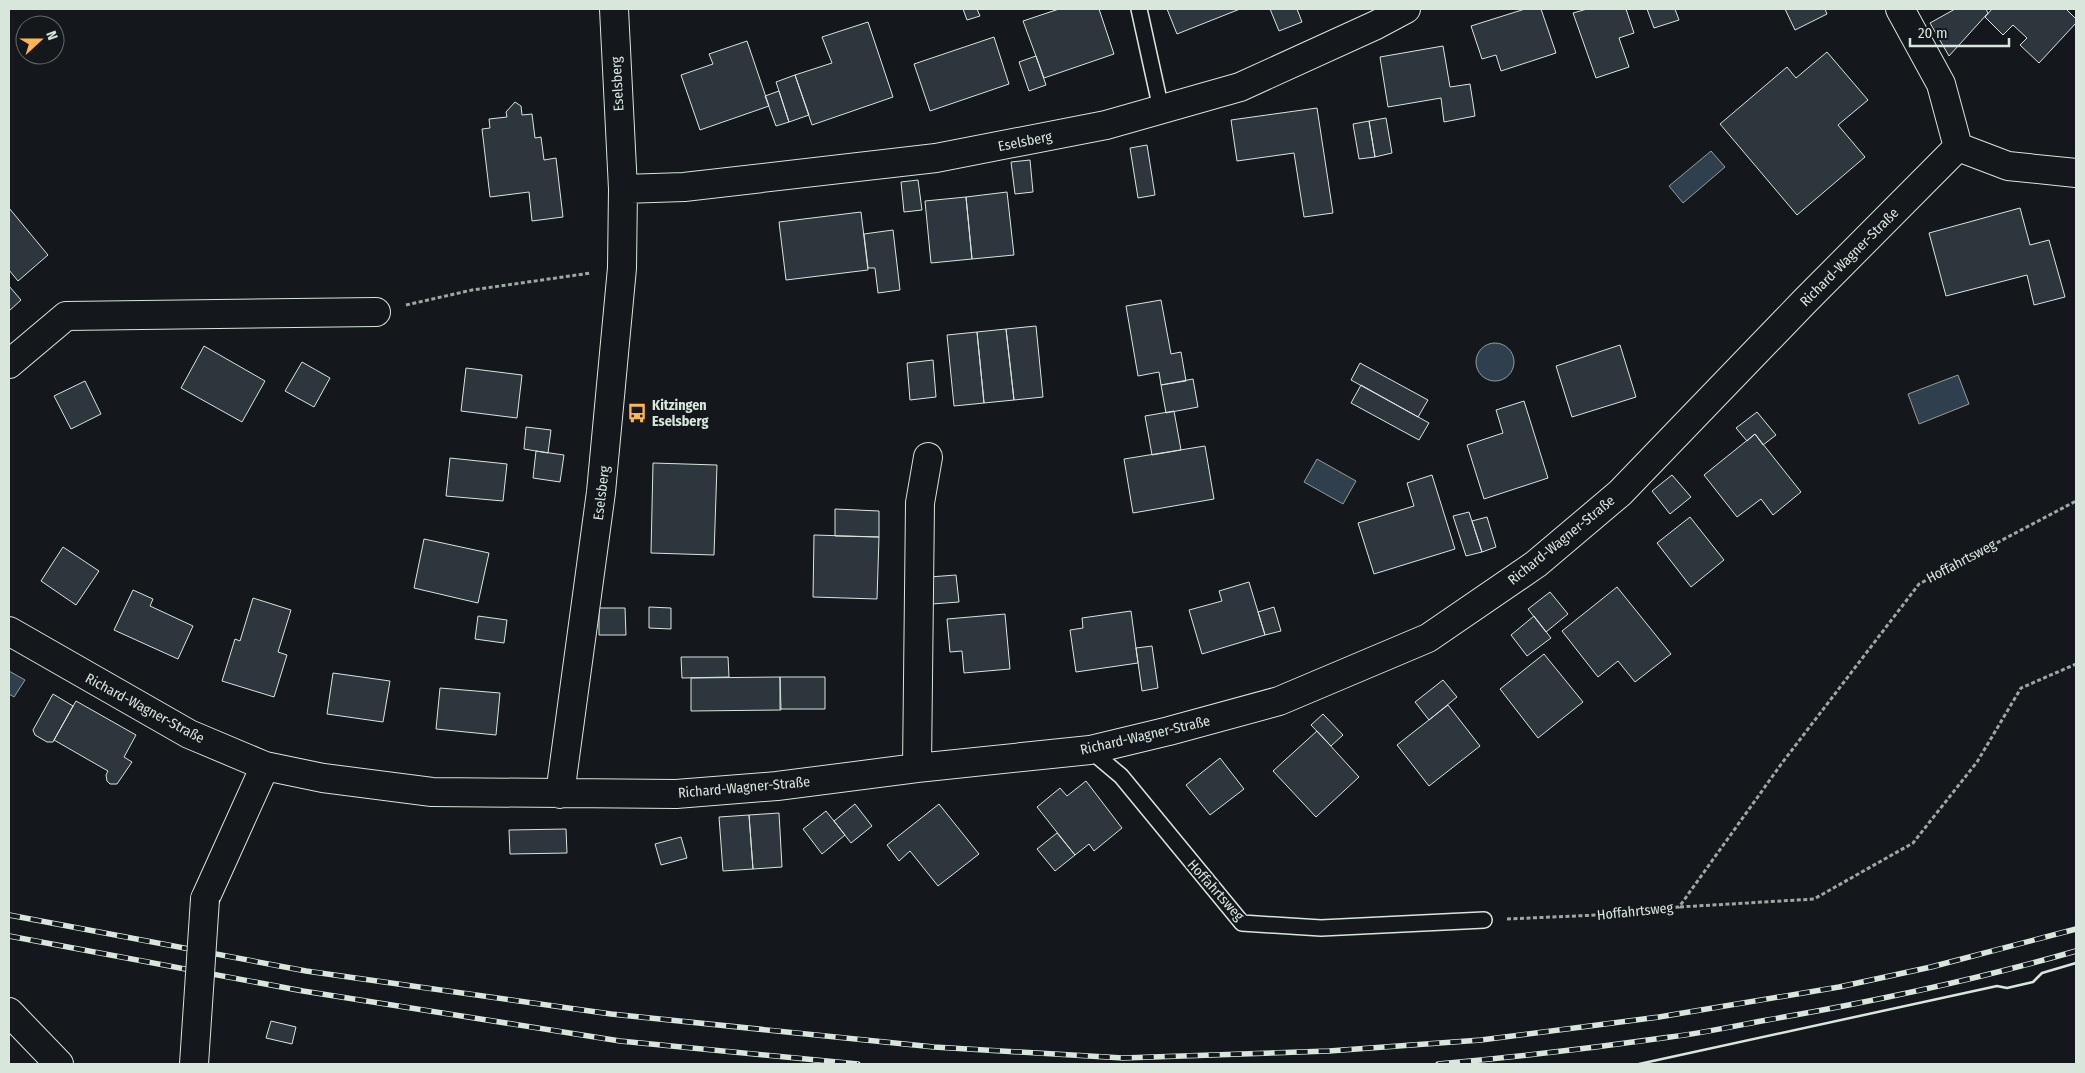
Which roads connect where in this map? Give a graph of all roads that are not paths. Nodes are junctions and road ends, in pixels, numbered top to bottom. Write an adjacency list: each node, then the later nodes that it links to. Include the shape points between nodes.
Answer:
1 (614, 9): 8 (street, Eselsberg)
2 (1139, 9): 5 (lane)
3 (1406, 9): 5 (street, Eselsberg, via 1240,87)
4 (1900, 9): 6 (street, via 1941,84)
5 (1162, 109): 8 (street, Eselsberg, via 1106,125 936,158 684,187)
6 (1958, 147): 7 (street, via 2008,166); 13 (street, Richard-Wagner-Straße, via 1620,493 1536,564 1428,638 1279,701)
7 (2076, 173)
8 (623, 189): 16 (street, Eselsberg, via 622,268 601,492)
9 (376, 312): 10 (street, via 66,316)
10 (9, 364)
11 (928, 457): 15 (street, via 920,503)
12 (9, 631): 14 (street, Richard-Wagner-Straße, via 189,734)
13 (1090, 750): 15 (street, Richard-Wagner-Straße); 17 (lane, Hoffahrtsweg, via 1121,776 1242,923 1321,928)
14 (265, 766): 16 (street, Richard-Wagner-Straße, via 323,778 432,792); 20 (street, bridge, via 205,899)
15 (917, 768): 16 (street, Richard-Wagner-Straße, via 777,786 676,794)
16 (560, 794)
17 (1484, 920)
18 (9, 1012): 19 (street)
19 (59, 1064)
20 (194, 1064)

